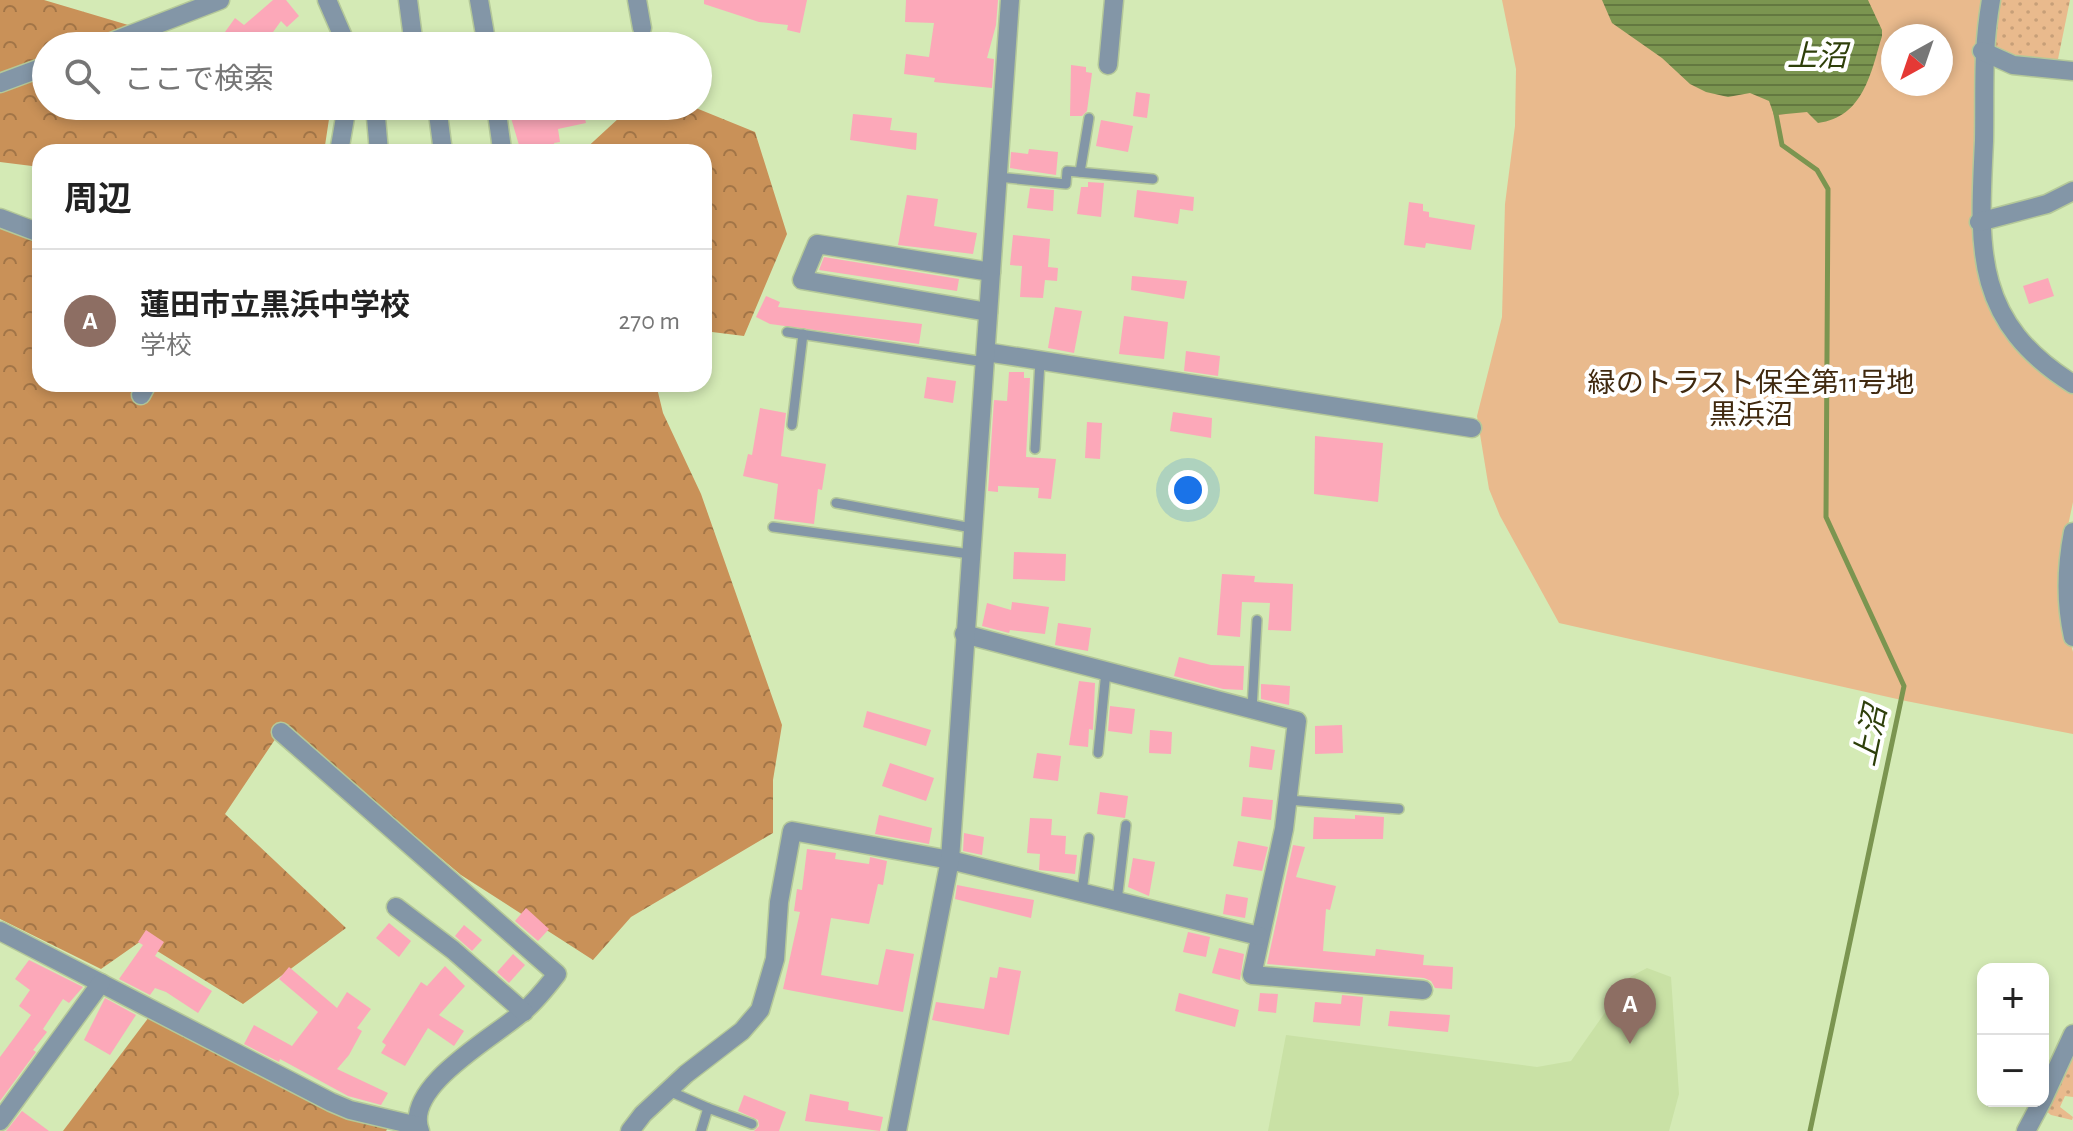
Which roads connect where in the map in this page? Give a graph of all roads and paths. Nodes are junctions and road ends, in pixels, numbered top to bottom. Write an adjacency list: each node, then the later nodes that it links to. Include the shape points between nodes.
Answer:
1 (220, 0): 10 (street)
2 (327, 0): 11 (street)
3 (408, 0): 12 (street)
4 (479, 0): 13 (street)
5 (637, 0): 9 (street)
6 (1010, 0): 29 (street)
7 (1114, 0): 15 (street)
8 (1991, 0): 14 (street)
9 (642, 28)
10 (137, 32)
11 (341, 32)
12 (412, 32)
13 (485, 32)
14 (1982, 51): 17 (street, via 2013,65); 33 (street)
15 (1108, 65)
16 (32, 71): 18 (street)
17 (2073, 71)
18 (0, 83)
19 (1089, 118): 28 (lane)
20 (345, 120): 24 (street)
21 (376, 120): 25 (street)
22 (439, 120): 26 (street)
23 (498, 120): 27 (street)
24 (340, 144)
25 (378, 144)
26 (442, 144)
27 (501, 144)
28 (1080, 172): 29 (lane, via 1067,171 1066,184); 30 (lane)
29 (998, 177): 35 (street)
30 (1153, 179)
31 (2073, 191): 33 (street, via 2047,204)
32 (0, 218): 34 (street)
33 (1979, 222): 41 (street, via 1989,288 2011,329)
34 (32, 230)
35 (991, 272): 36 (street); 36 (street, via 817,244 802,280)
36 (988, 312): 39 (street)
37 (787, 332): 38 (lane)
38 (803, 334): 39 (lane); 42 (lane)
39 (985, 357): 40 (street); 47 (street)
40 (1040, 361): 43 (street); 44 (lane)
41 (2073, 384)
42 (792, 425)
43 (1472, 428)
44 (1035, 449)
45 (836, 503): 47 (lane)
46 (773, 527): 49 (lane)
47 (972, 528): 49 (street)
48 (2073, 532): 50 (street)
49 (970, 554): 52 (street)
50 (2070, 560): 53 (street, via 2066,606)
51 (1257, 620): 55 (lane)
52 (964, 634): 54 (street); 62 (street)
53 (2073, 637)
54 (1106, 671): 55 (street); 57 (lane)
55 (1252, 709): 58 (street, via 1297,721)
56 (281, 732): 70 (street, via 557,974)
57 (1098, 753)
58 (1288, 800): 59 (lane); 67 (street)
59 (1399, 809)
60 (1126, 825): 64 (lane)
61 (1089, 838): 63 (lane)
62 (950, 860): 63 (street); 73 (street, via 792,831 775,959 760,1010); 81 (street)
63 (1082, 892): 64 (street)
64 (1117, 901): 67 (street)
65 (396, 907): 70 (street)
66 (0, 931): 68 (street)
67 (1259, 936): 69 (street, via 1252,975)
68 (101, 983): 76 (street); 78 (street, via 331,1102)
69 (1423, 990)
70 (524, 1012): 78 (street, via 449,1066 419,1113)
71 (2073, 1034): 72 (street)
72 (2049, 1085)
73 (669, 1091): 75 (lane); 79 (street)
74 (2038, 1107): 82 (street)
75 (708, 1108): 77 (lane); 80 (lane)
76 (0, 1121)
77 (752, 1124)
78 (419, 1128)
79 (630, 1131)
80 (701, 1131)
81 (897, 1131)
82 (2026, 1131)

